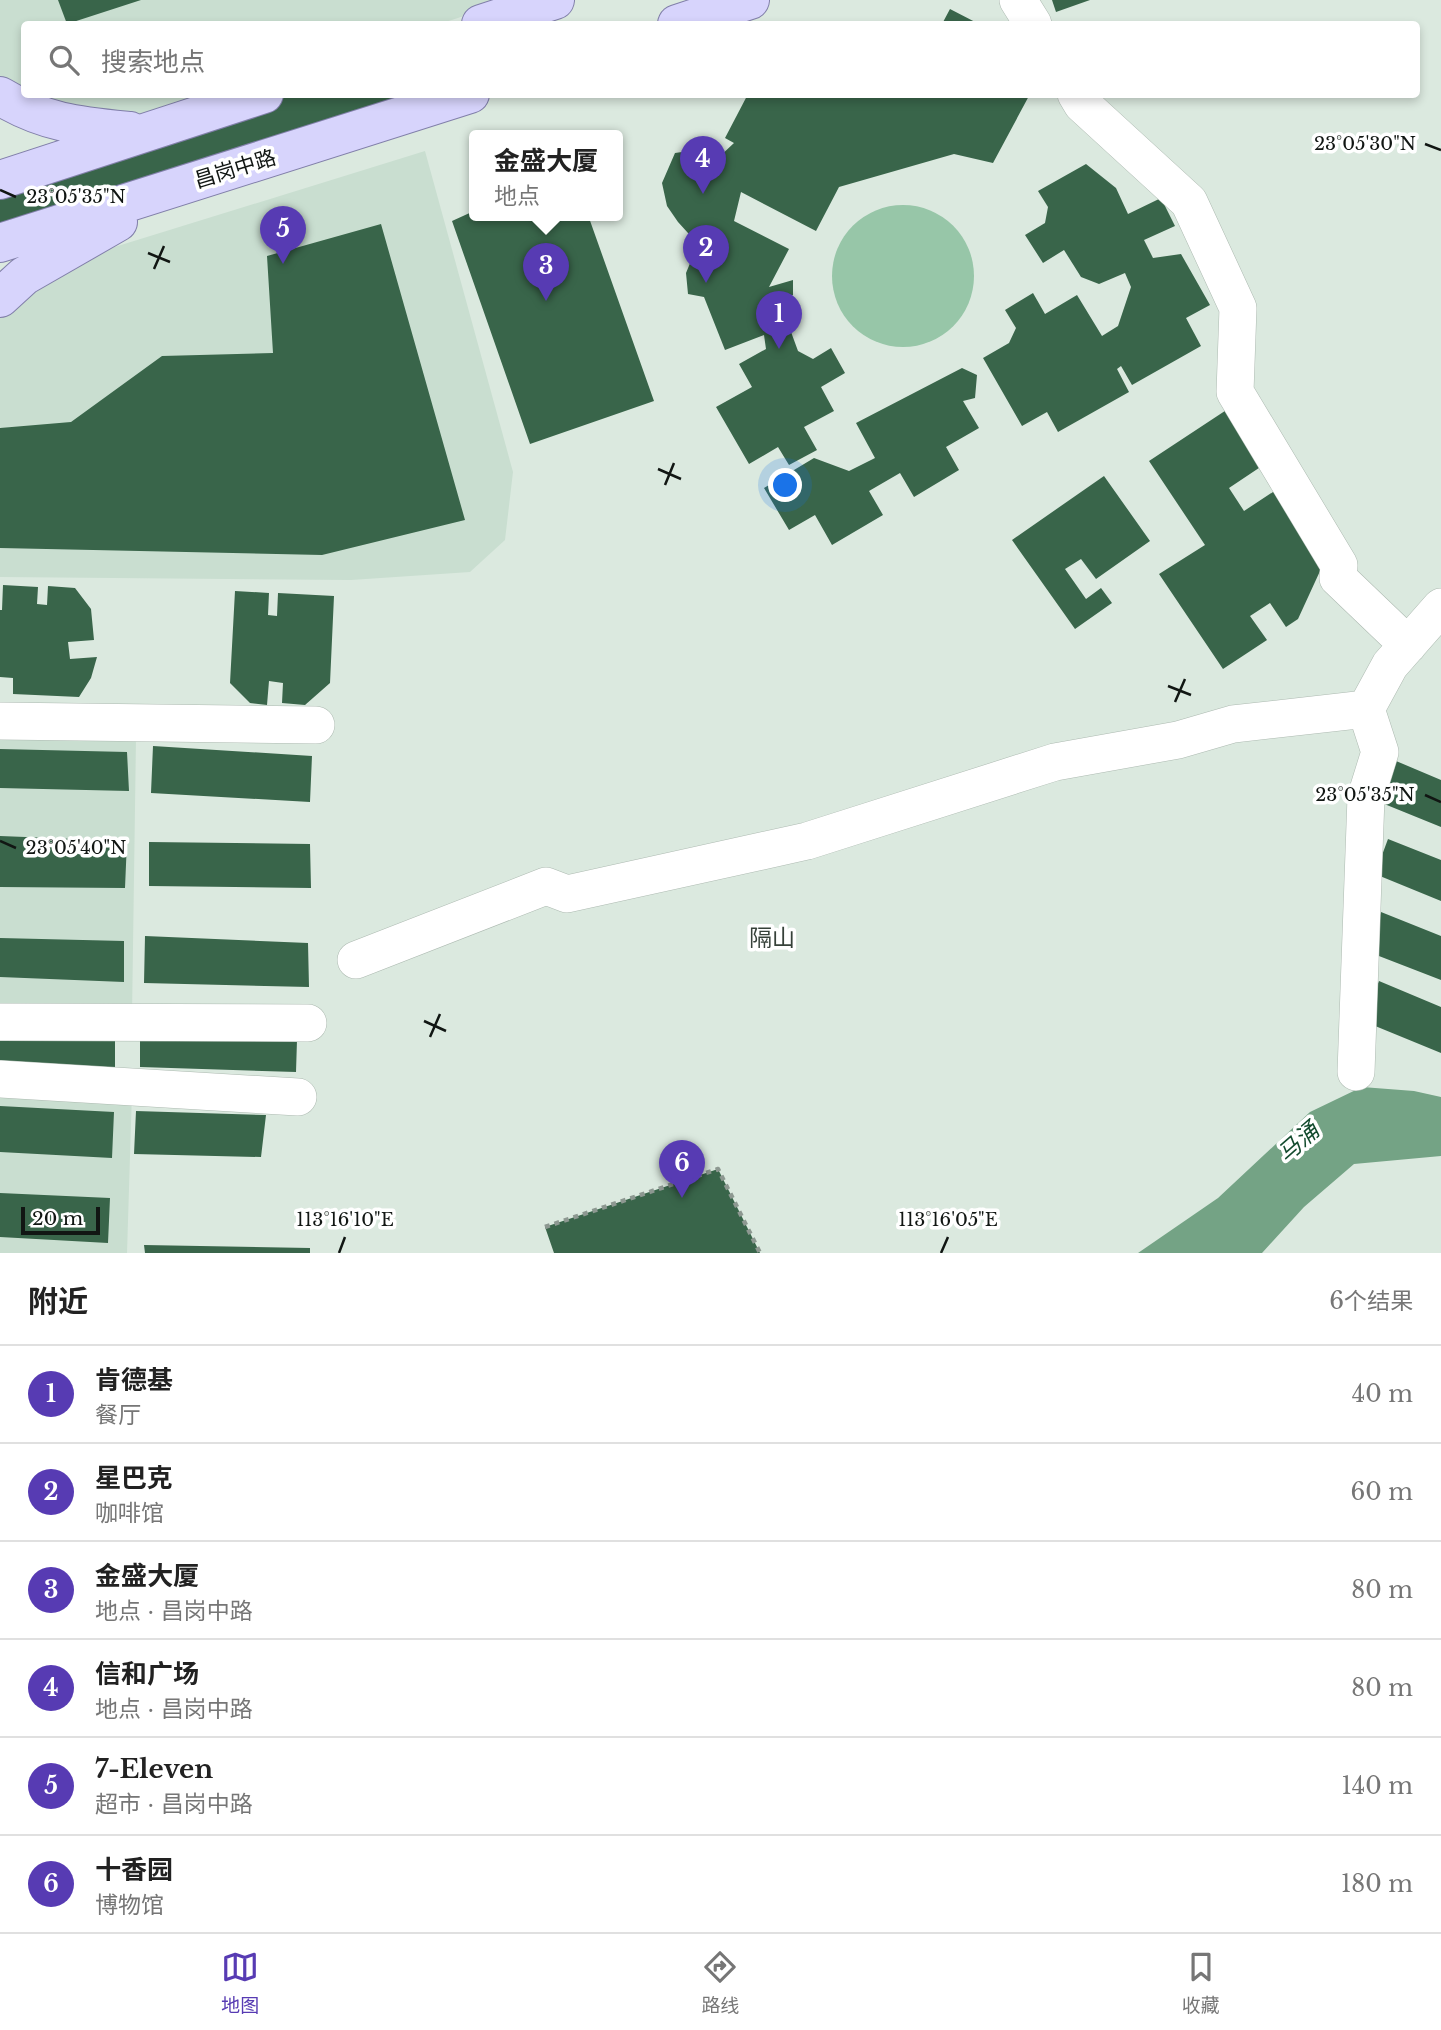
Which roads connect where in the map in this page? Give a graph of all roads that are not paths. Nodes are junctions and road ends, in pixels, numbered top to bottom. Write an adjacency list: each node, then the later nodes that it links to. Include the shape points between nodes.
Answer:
1 (555, 0): 4 (main road)
2 (750, 0): 5 (main road)
3 (1018, 0): 6 (lane)
4 (490, 21)
5 (686, 21)
6 (1031, 21)
7 (0, 96): 11 (main road, via 24,111 74,126)
8 (252, 98): 11 (main road)
9 (457, 98): 13 (main road, 昌岗中路)
10 (1078, 98): 17 (lane, via 1189,202 1238,308 1235,393 1339,565 1338,578)
11 (146, 132): 12 (main road)
12 (0, 180)
13 (187, 184): 14 (main road, 昌岗中路); 15 (main road, via 24,276)
14 (0, 243)
15 (0, 298)
16 (1441, 607): 17 (lane)
17 (1408, 645): 18 (lane, via 1390,665)
18 (1366, 709): 21 (lane, via 1233,724 1178,740 1055,762 807,841 567,894 546,886); 24 (lane, via 1381,752 1366,797)
19 (0, 721): 20 (lane)
20 (316, 725)
21 (356, 960)
22 (0, 1022): 23 (lane)
23 (308, 1023)
24 (1356, 1072)
25 (0, 1079): 26 (lane)
26 (298, 1097)

